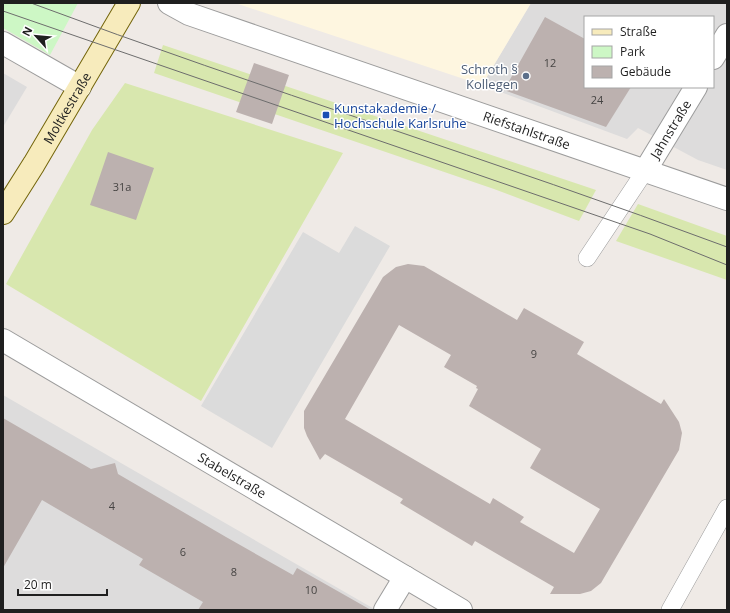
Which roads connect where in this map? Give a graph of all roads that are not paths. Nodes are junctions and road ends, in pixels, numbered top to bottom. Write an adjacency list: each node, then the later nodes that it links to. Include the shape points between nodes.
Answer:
1 (129, 3): 6 (main road, Moltkestraße)
2 (169, 3): 8 (street, Riefstahlstraße, via 189,14)
3 (727, 35): 5 (street)
4 (3, 43): 6 (street)
5 (714, 56)
6 (80, 87): 10 (main road, Moltkestraße)
7 (695, 88): 8 (street, Jahnstraße)
8 (645, 171): 9 (street, Riefstahlstraße); 11 (lane)
9 (727, 199)
10 (3, 213)
11 (588, 258)
12 (3, 340): 14 (street, Stabelstraße)
13 (727, 508): 17 (lane)
14 (405, 577): 15 (street); 16 (street, Stabelstraße)
15 (385, 610)
16 (461, 610)
17 (670, 610)

